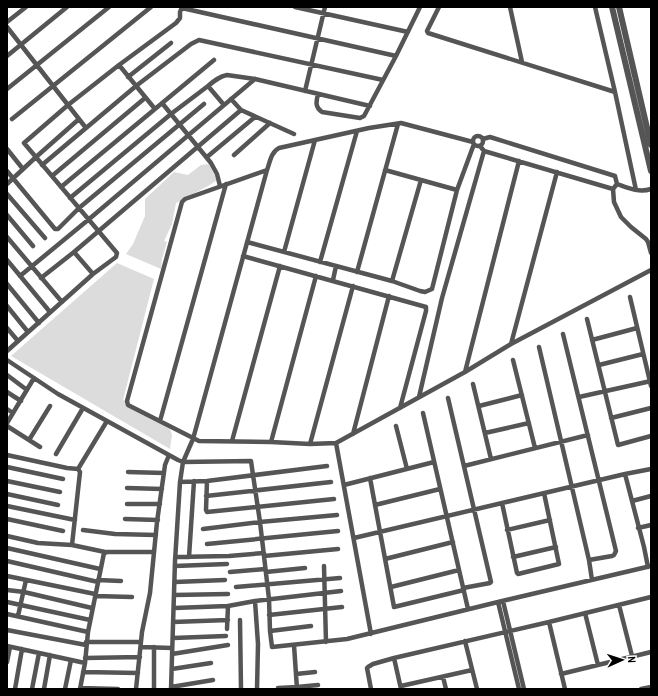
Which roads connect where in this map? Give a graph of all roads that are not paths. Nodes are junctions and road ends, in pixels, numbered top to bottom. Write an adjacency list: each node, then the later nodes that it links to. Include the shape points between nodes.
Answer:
1 (26, 7): 15 (street)
2 (67, 7): 20 (street)
3 (109, 7): 27 (street)
4 (151, 7): 31 (street)
5 (295, 7): 14 (street)
6 (325, 7): 14 (street)
7 (420, 7): 17 (street)
8 (439, 7): 24 (street, via 428,33)
9 (510, 7): 24 (street)
10 (594, 7): 36 (street)
11 (612, 7): 75 (street)
12 (620, 7): 61 (street)
13 (182, 8): 18 (street); 26 (street, via 176,23)
14 (324, 14): 17 (street); 18 (street)
15 (7, 22)
16 (7, 27): 20 (street)
17 (408, 32): 22 (street)
18 (318, 39): 22 (street); 25 (street)
19 (171, 44): 28 (street)
20 (20, 45): 21 (street); 27 (street)
21 (7, 56)
22 (396, 56): 30 (street)
23 (214, 60): 40 (street)
24 (522, 62): 36 (street)
25 (311, 64): 30 (street); 32 (street, via 199,40); 35 (street)
26 (119, 65): 28 (street); 42 (street)
27 (37, 66): 31 (street); 34 (street)
28 (128, 77): 32 (street)
29 (255, 79): 33 (street, via 227,75); 35 (street); 39 (street)
30 (383, 80): 44 (street)
31 (53, 86): 42 (street); 49 (street)
32 (136, 86): 38 (street); 54 (street)
33 (208, 86): 43 (street); 47 (street)
34 (7, 89)
35 (305, 91): 37 (street)
36 (615, 92): 88 (street)
37 (318, 94): 44 (street); 44 (street, via 316,105 322,112 360,118)
38 (145, 98): 45 (street); 77 (street)
39 (231, 99): 43 (street); 46 (street)
40 (162, 103): 45 (street); 47 (street)
41 (204, 104): 52 (street)
42 (68, 105): 50 (street); 67 (street, via 24,143)
43 (224, 105): 57 (street)
44 (370, 106)
45 (155, 109): 84 (street)
46 (241, 110): 48 (street); 62 (street)
47 (171, 114): 52 (street); 90 (street)
48 (255, 117): 51 (street); 68 (street)
49 (12, 119)
50 (79, 120): 54 (street); 67 (street)
51 (270, 123): 56 (street); 66 (street)
52 (180, 124): 57 (street); 91 (street)
53 (398, 124): 55 (street); 60 (street); 73 (street)
54 (86, 128): 70 (street)
55 (357, 131): 59 (street); 104 (street)
56 (294, 134)
57 (189, 135): 62 (street); 93 (street)
58 (483, 139): 60 (street, via 478,136 474,138); 63 (street); 82 (street, via 490,137 615,176)
59 (315, 140): 72 (street, via 275,150); 100 (street)
60 (473, 143): 63 (street); 87 (street)
61 (651, 145)
62 (198, 146): 68 (street); 94 (street)
63 (480, 146): 65 (street)
64 (7, 149): 71 (street)
65 (484, 151): 69 (street); 147 (street, via 442,298)
66 (234, 155)
67 (36, 157): 70 (street); 71 (street)
68 (207, 157): 83 (street, via 217,174)
69 (519, 161): 76 (street); 138 (street)
70 (42, 165): 77 (street)
71 (23, 169): 78 (street)
72 (267, 170): 81 (street); 97 (street)
73 (385, 170): 79 (street); 109 (street)
74 (7, 171): 78 (street)
75 (651, 171)
76 (557, 172): 85 (street); 131 (street)
77 (52, 176): 84 (street)
78 (13, 179): 80 (street); 91 (street, via 56,229)
79 (421, 180): 87 (street); 115 (street)
80 (7, 184)
81 (226, 184): 83 (street); 161 (street)
82 (617, 184): 85 (street); 88 (street)
83 (220, 186): 161 (street, via 185,198 181,203 127,401 128,405)
84 (61, 187): 90 (street)
85 (613, 188): 101 (street, via 614,202 621,217 646,239)
86 (651, 189): 88 (street)
87 (457, 190): 115 (street, via 432,289 425,292)
88 (636, 190)
89 (7, 194): 96 (street)
90 (70, 198): 91 (street)
91 (79, 208): 93 (street)
92 (7, 215): 98 (street)
93 (88, 220): 94 (street); 107 (street)
94 (98, 231): 99 (street); 110 (street, via 117,256)
95 (7, 237): 107 (street)
96 (45, 238)
97 (247, 242): 100 (street); 102 (street)
98 (33, 246)
99 (74, 252): 110 (street); 113 (street)
100 (284, 252): 104 (street)
101 (651, 253)
102 (243, 256): 105 (street); 169 (street)
103 (7, 260): 111 (street)
104 (320, 262): 106 (street)
105 (280, 266): 112 (street); 171 (street)
106 (336, 266): 109 (street); 114 (street)
107 (32, 267): 111 (street); 113 (street)
108 (651, 270): 131 (street)
109 (357, 272): 115 (street)
110 (93, 274): 120 (street)
111 (20, 276): 122 (street)
112 (316, 276): 114 (street); 172 (street)
113 (41, 278): 120 (street)
114 (332, 280): 117 (street)
115 (392, 281)
116 (7, 284): 124 (street)
117 (353, 286): 118 (street); 175 (street)
118 (389, 296): 154 (street, via 426,308); 166 (street)
119 (630, 297): 126 (street)
120 (62, 302): 122 (street)
121 (7, 306): 127 (street)
122 (50, 312): 124 (street)
123 (588, 320): 129 (street)
124 (39, 322): 127 (street)
125 (7, 328): 130 (street)
126 (637, 328): 129 (street); 134 (street)
127 (28, 332): 130 (street)
128 (563, 334): 148 (street)
129 (592, 340): 137 (street)
130 (18, 341): 133 (street)
131 (511, 344): 138 (street)
132 (539, 347): 174 (street)
133 (7, 350)
134 (643, 354): 137 (street); 141 (street)
135 (7, 360): 140 (street)
136 (513, 360): 146 (street)
137 (599, 365): 144 (street)
138 (465, 372): 147 (street)
139 (7, 375): 143 (street)
140 (34, 378): 143 (street); 153 (street)
141 (651, 382): 144 (street)
142 (473, 384): 152 (street)
143 (27, 390): 150 (street)
144 (605, 391): 148 (street); 159 (street)
145 (7, 392): 150 (street)
146 (522, 395): 152 (street); 162 (street)
147 (420, 397): 154 (street)
148 (579, 397): 167 (street)
149 (448, 398): 185 (street)
150 (21, 401): 157 (street)
151 (50, 406): 170 (street)
152 (479, 406): 165 (street)
153 (83, 408): 160 (street); 178 (street)
154 (400, 408): 166 (street)
155 (651, 408): 159 (street)
156 (7, 409): 157 (street)
157 (13, 413): 163 (street)
158 (423, 413): 183 (street)
159 (612, 418): 168 (street, via 618,445)
160 (107, 421): 180 (street); 187 (street)
161 (160, 421): 169 (street)
162 (529, 423): 165 (street); 177 (street)
163 (7, 425): 170 (street)
164 (396, 426): 188 (street)
165 (485, 433): 181 (street)
166 (353, 434): 173 (street)
167 (588, 435): 174 (street); 196 (street)
168 (651, 436)
169 (193, 439): 171 (street); 182 (street)
170 (29, 440): 176 (street)
171 (232, 441): 172 (street)
172 (271, 442): 175 (street)
173 (336, 442): 175 (street); 202 (street)
174 (561, 442): 177 (street); 203 (street)
175 (310, 444)
176 (40, 447)
177 (535, 448): 181 (street)
178 (56, 454)
179 (7, 455): 187 (street)
180 (169, 455): 182 (street); 191 (street)
181 (492, 459): 185 (street)
182 (184, 462): 193 (street, via 251,460); 200 (street)
183 (434, 462): 188 (street); 206 (street)
184 (327, 466): 193 (street)
185 (464, 466): 222 (street)
186 (7, 467): 195 (street)
187 (78, 469): 227 (street, via 80,472)
188 (407, 469): 194 (street)
189 (651, 469): 192 (street)
190 (128, 472): 191 (street)
191 (164, 473): 205 (street)
192 (626, 474): 196 (street); 214 (street)
193 (253, 475): 199 (street); 207 (street)
194 (370, 478): 202 (street); 219 (street)
195 (62, 479)
196 (598, 480): 203 (street); 256 (street, via 616,551 612,556)
197 (7, 481): 208 (street)
198 (194, 481): 199 (street); 200 (street); 253 (street)
199 (207, 481): 211 (street)
200 (180, 482): 252 (street)
201 (331, 482): 207 (street)
202 (344, 485): 241 (street)
203 (571, 487): 209 (street); 256 (street)
204 (127, 488): 205 (street)
205 (162, 489): 217 (street)
206 (440, 489): 219 (street); 224 (street)
207 (255, 490): 211 (street); 221 (street)
208 (60, 492)
209 (544, 493): 215 (street); 229 (street)
210 (7, 494): 218 (street)
211 (206, 496): 221 (street, via 208,512)
212 (651, 496): 214 (street)
213 (334, 499): 221 (street)
214 (632, 501): 232 (street)
215 (502, 503): 222 (street); 235 (street)
216 (127, 504): 217 (street)
217 (160, 504): 228 (street)
218 (58, 505)
219 (375, 505): 238 (street)
220 (7, 506): 227 (street)
221 (258, 506): 230 (street)
222 (474, 510): 224 (street); 279 (street, via 491,582)
223 (337, 515): 230 (street)
224 (447, 516): 238 (street); 243 (street)
225 (7, 519): 236 (street)
226 (125, 519): 228 (street)
227 (75, 520): 245 (street)
228 (158, 520): 239 (street)
229 (550, 520): 235 (street); 246 (street)
230 (260, 522): 233 (street); 242 (street)
231 (651, 525): 232 (street)
232 (638, 528): 261 (street)
233 (204, 529)
234 (82, 530): 239 (street)
235 (507, 530): 254 (street)
236 (63, 531)
237 (338, 531): 242 (street)
238 (380, 532): 241 (street); 255 (street)
239 (156, 535): 250 (street)
240 (7, 536): 245 (street, via 38,543)
241 (354, 538): 316 (street)
242 (262, 539): 244 (street); 251 (street)
243 (453, 542): 255 (street); 264 (street)
244 (207, 544)
245 (72, 545): 249 (street)
246 (556, 547): 254 (street); 254 (street, via 559,564 518,574)
247 (7, 548): 263 (street)
248 (338, 549): 251 (street)
249 (105, 552): 250 (street); 263 (street)
250 (154, 552): 322 (street)
251 (264, 555): 253 (street); 265 (street)
252 (176, 557): 253 (street); 259 (street)
253 (189, 557)
254 (513, 557)
255 (385, 558): 278 (street)
256 (589, 560): 272 (street)
257 (7, 561): 273 (street)
258 (227, 564): 259 (street)
259 (175, 566): 275 (street)
260 (324, 566): 269 (street)
261 (649, 566): 272 (street)
262 (305, 568): 265 (street)
263 (100, 569): 273 (street)
264 (459, 570): 278 (street); 279 (street)
265 (265, 571): 266 (street); 276 (street)
266 (230, 572)
267 (7, 576): 270 (street)
268 (340, 578): 269 (street)
269 (324, 579): 276 (street); 283 (street)
270 (26, 580): 282 (street); 285 (street)
271 (225, 580): 275 (street)
272 (592, 580): 292 (street)
273 (98, 581): 274 (street); 285 (street)
274 (121, 581)
275 (175, 582): 286 (street)
276 (267, 585): 277 (street); 289 (street)
277 (236, 587)
278 (391, 587): 279 (street, via 394,607)
279 (463, 589): 300 (street)
280 (7, 590): 282 (street)
281 (341, 591): 283 (street)
282 (24, 592): 293 (street); 297 (street)
283 (325, 593): 289 (street); 299 (street)
284 (228, 594): 286 (street)
285 (95, 595): 287 (street); 297 (street)
286 (174, 595): 298 (street)
287 (132, 597)
288 (651, 597): 294 (street)
289 (268, 599): 290 (street); 303 (street)
290 (255, 601): 295 (street); 365 (street, via 258,644)
291 (7, 602): 293 (street)
292 (500, 602): 300 (street); 315 (street)
293 (20, 605): 304 (street); 305 (street)
294 (619, 605): 301 (street); 333 (street)
295 (228, 606): 298 (street); 306 (street)
296 (342, 607): 299 (street)
297 (92, 608): 305 (street)
298 (174, 608): 308 (street)
299 (325, 609): 303 (street); 320 (street)
300 (468, 609): 316 (street)
301 (585, 613): 309 (street); 340 (street)
302 (7, 614): 304 (street)
303 (269, 615): 313 (street)
304 (18, 616): 314 (street)
305 (90, 620): 314 (street)
306 (228, 620): 308 (street); 311 (street)
307 (240, 620): 364 (street)
308 (173, 622): 318 (street)
309 (549, 622): 315 (street); 347 (street)
310 (311, 626): 313 (street)
311 (228, 628)
312 (7, 630): 321 (street)
313 (270, 631): 324 (street, via 272,647)
314 (88, 632): 321 (street)
315 (508, 632): 319 (street); 369 (street); 370 (street)
316 (371, 634): 320 (street)
317 (226, 636): 318 (street)
318 (173, 638): 327 (street)
319 (465, 641): 335 (street); 342 (street)
320 (326, 642): 324 (street)
321 (86, 644): 322 (street); 337 (street)
322 (141, 644): 326 (street); 334 (street)
323 (228, 645): 331 (street)
324 (294, 645): 346 (street)
325 (8, 646): 328 (street); 338 (street)
326 (154, 647): 327 (street); 363 (street)
327 (172, 648): 331 (street)
328 (22, 649): 330 (street); 357 (street)
329 (651, 652): 333 (street)
330 (39, 653): 332 (street); 358 (street)
331 (172, 654): 341 (street)
332 (50, 655): 336 (street); 359 (street)
333 (632, 656): 340 (street)
334 (140, 657): 337 (street); 345 (street)
335 (394, 658): 356 (street); 366 (street, via 368,667)
336 (71, 660): 337 (street); 360 (street)
337 (85, 660): 343 (street)
338 (7, 662)
339 (211, 663): 341 (street)
340 (598, 665): 347 (street)
341 (172, 669): 353 (street)
342 (472, 670): 348 (street); 368 (street)
343 (83, 672): 345 (street); 352 (street)
344 (315, 672): 346 (street)
345 (138, 673): 362 (street)
346 (296, 674): 355 (street)
347 (561, 674): 371 (street)
348 (443, 677): 356 (street); 367 (street)
349 (213, 680): 353 (street)
350 (318, 685): 355 (street)
351 (651, 687): 372 (street)
352 (80, 688): 361 (street)
353 (171, 688)
354 (278, 688): 355 (street)
355 (297, 688)
356 (401, 688)
357 (15, 689)
358 (32, 689)
359 (44, 689)
360 (65, 689)
361 (118, 689)
362 (136, 689)
363 (154, 689)
364 (241, 689)
365 (257, 689)
366 (371, 689)
367 (446, 689)
368 (477, 689)
369 (519, 689)
370 (524, 689)
371 (565, 689)
372 (641, 689)

